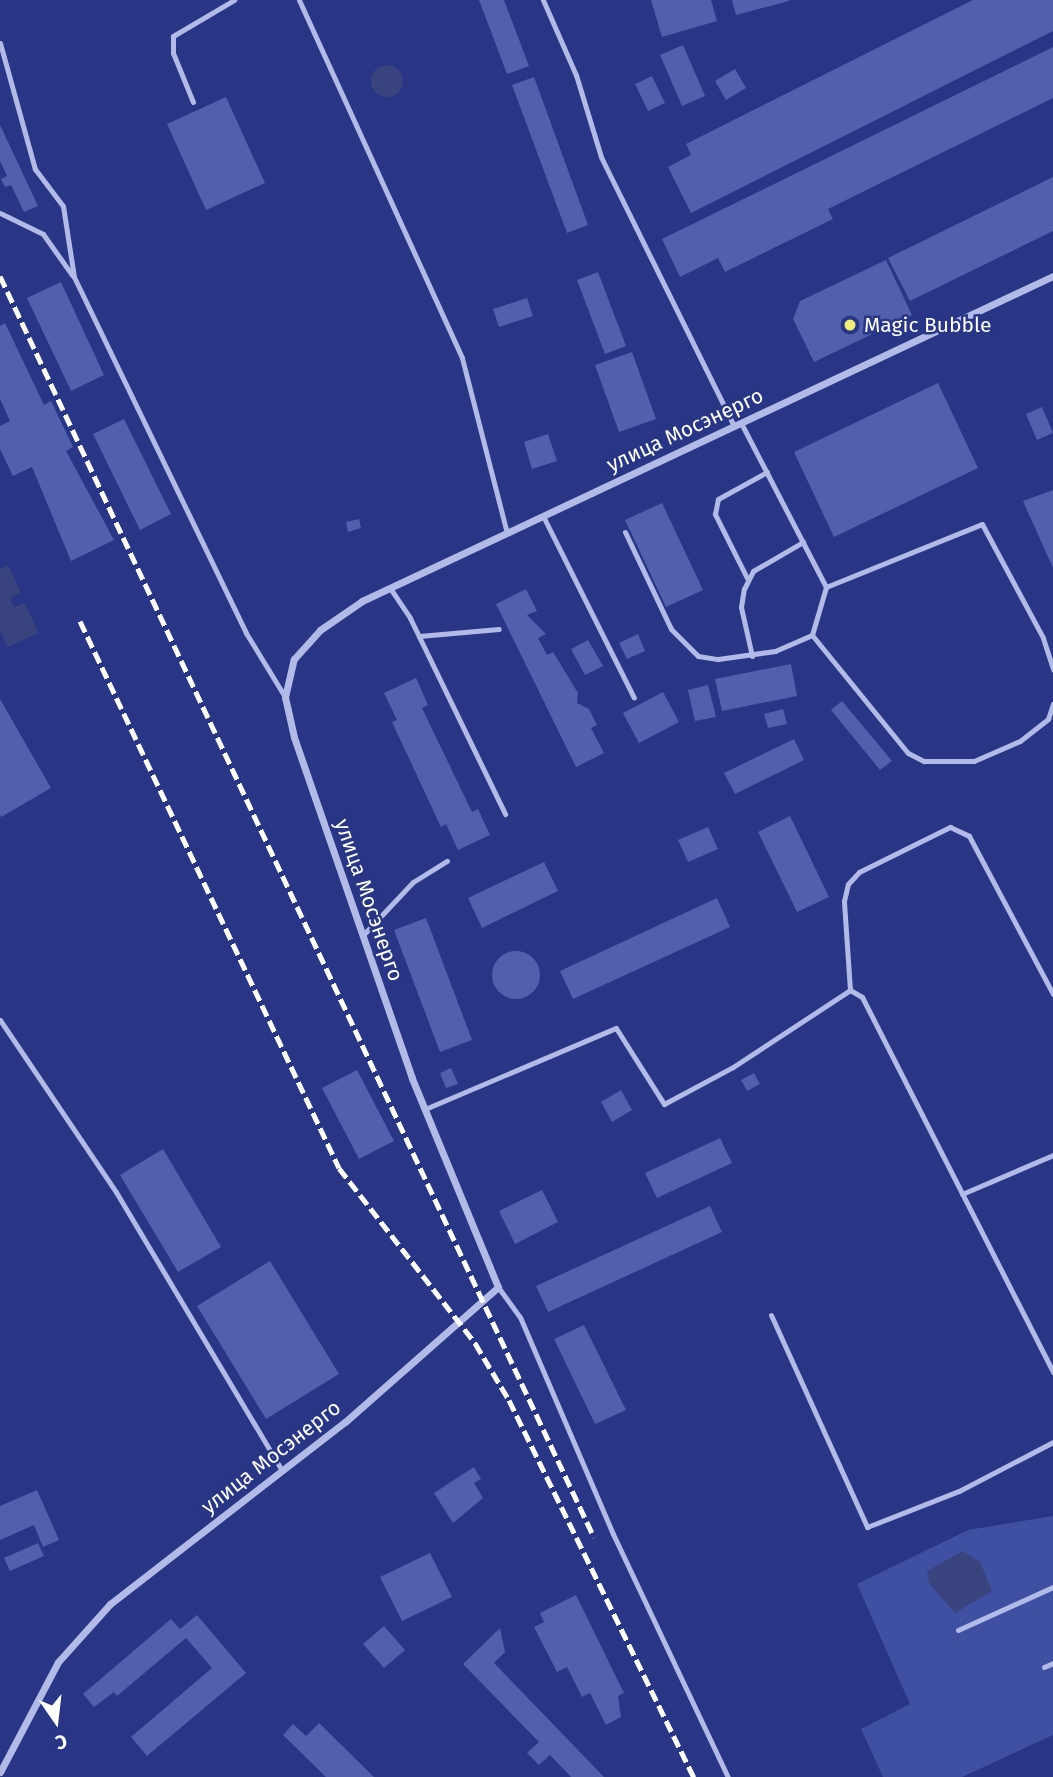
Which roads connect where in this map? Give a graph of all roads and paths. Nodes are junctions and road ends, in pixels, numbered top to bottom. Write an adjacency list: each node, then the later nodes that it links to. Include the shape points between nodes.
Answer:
1 (234, 0): 5 (lane, via 173,36 173,53)
2 (299, 0): 13 (lane, via 462,358)
3 (543, 0): 9 (lane, via 576,75 601,157)
4 (0, 43): 8 (lane, via 35,169 63,206)
5 (193, 102)
6 (0, 213): 8 (lane, via 43,234)
7 (1053, 276): 9 (street, улица Мосэнерго)
8 (74, 277): 23 (lane, via 246,633)
9 (738, 425): 10 (lane); 11 (street, улица Мосэнерго)
10 (767, 472): 14 (lane); 15 (lane, via 718,499 715,514)
11 (543, 516): 13 (street, улица Мосэнерго); 24 (lane)
12 (625, 532): 21 (lane, via 683,645 698,656)
13 (507, 533): 17 (street, улица Мосэнерго)
14 (803, 542): 15 (lane, via 753,571); 16 (lane)
15 (748, 580): 21 (lane, via 741,607)
16 (826, 587): 19 (lane); 22 (lane, via 982,524 1042,638)
17 (390, 588): 20 (lane); 23 (street, улица Мосэнерго, via 320,630 294,659)
18 (499, 629): 20 (lane)
19 (812, 635): 21 (lane); 25 (lane, via 908,753 923,761 949,765 997,751 1048,719)
20 (419, 636): 26 (lane)
21 (752, 656)
22 (1053, 670)
23 (285, 697): 28 (street, улица Мосэнерго, via 293,737)
24 (634, 698)
25 (1053, 704)
26 (505, 814)
27 (447, 861): 28 (lane, via 413,882)
28 (364, 934): 32 (street, улица Мосэнерго)
29 (850, 990): 30 (lane, via 844,901 848,884 859,872 950,827 969,836); 32 (lane, via 733,1067 664,1104 616,1028); 34 (lane, via 862,997)
30 (1053, 995)
31 (0, 1020): 39 (lane, via 116,1192)
32 (425, 1109): 35 (street, улица Мосэнерго)
33 (1053, 1156): 34 (lane)
34 (962, 1194): 37 (lane)
35 (498, 1287): 39 (street, улица Мосэнерго); 45 (lane, via 520,1317 612,1534)
36 (771, 1315): 38 (lane, via 867,1527 959,1491)
37 (1053, 1372)
38 (1053, 1442)
39 (282, 1471): 44 (street, улица Мосэнерго, via 110,1604 58,1662)
40 (1053, 1587): 41 (lane)
41 (958, 1630)
42 (1053, 1663): 43 (lane)
43 (1044, 1667)
44 (0, 1772)
45 (728, 1777)

